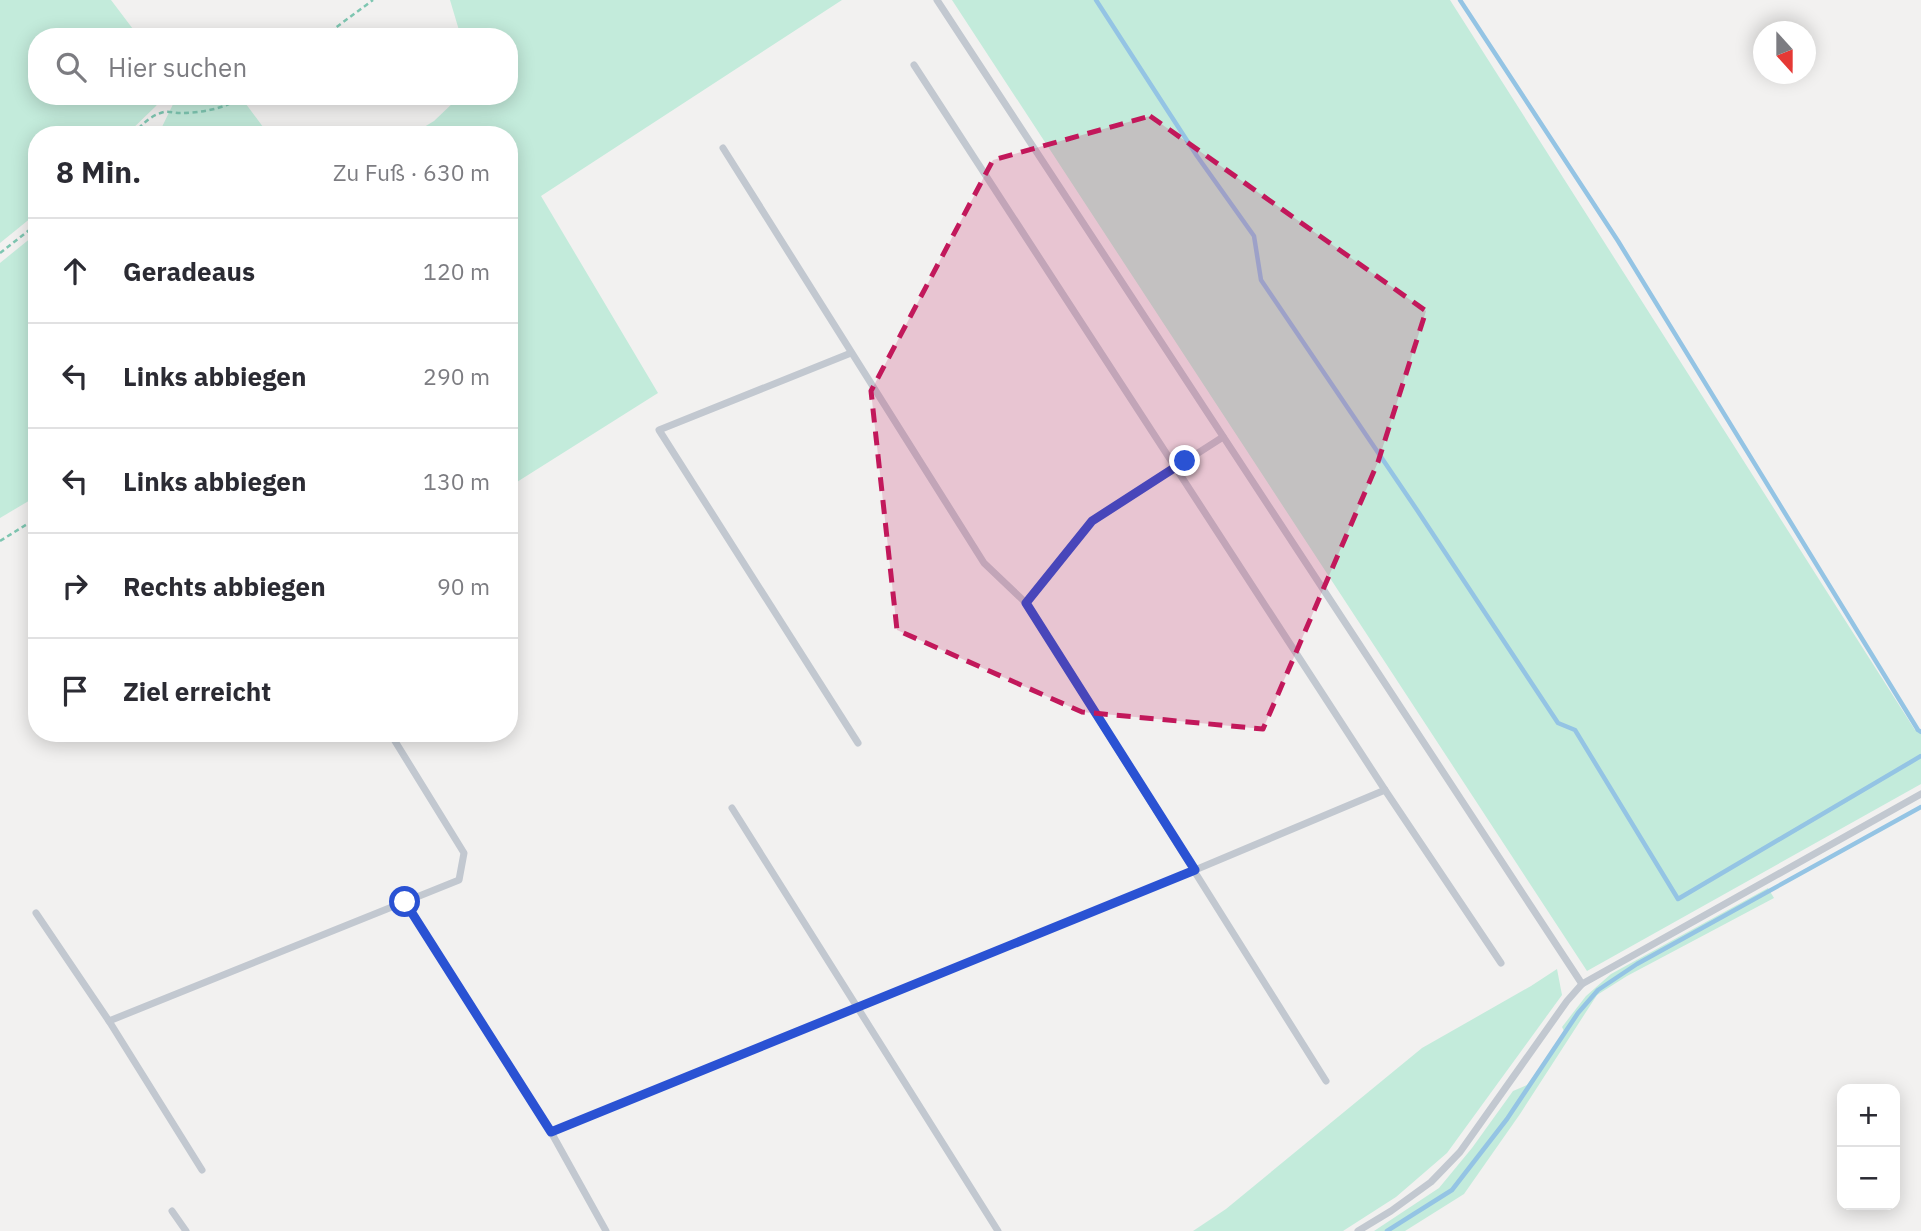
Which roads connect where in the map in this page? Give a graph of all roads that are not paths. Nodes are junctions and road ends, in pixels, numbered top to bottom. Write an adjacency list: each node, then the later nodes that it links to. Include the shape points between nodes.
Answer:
1 (937, 0): 5 (lane)
2 (914, 65): 6 (lane)
3 (723, 148): 4 (lane)
4 (851, 353): 7 (lane, via 984,563); 9 (lane, via 659,430)
5 (1223, 437): 6 (lane); 17 (lane)
6 (1175, 468): 7 (lane, via 1092,521); 10 (lane)
7 (1026, 603): 13 (lane)
8 (396, 742): 14 (lane, via 464,853 459,880)
9 (858, 743)
10 (1385, 790): 13 (lane); 16 (lane)
11 (1921, 794): 17 (lane)
12 (733, 808): 18 (lane)
13 (1195, 870): 18 (lane); 20 (lane)
14 (405, 902): 19 (lane); 21 (lane)
15 (36, 913): 19 (lane)
16 (1501, 963)
17 (1582, 984): 27 (lane, via 1461,1152 1431,1182)
18 (858, 1007): 21 (lane); 26 (lane)
19 (108, 1021): 22 (lane)
20 (1326, 1081)
21 (551, 1132): 25 (lane)
22 (202, 1170)
23 (172, 1210): 24 (lane)
24 (186, 1231)
25 (605, 1231)
26 (998, 1231)
27 (1358, 1231)

